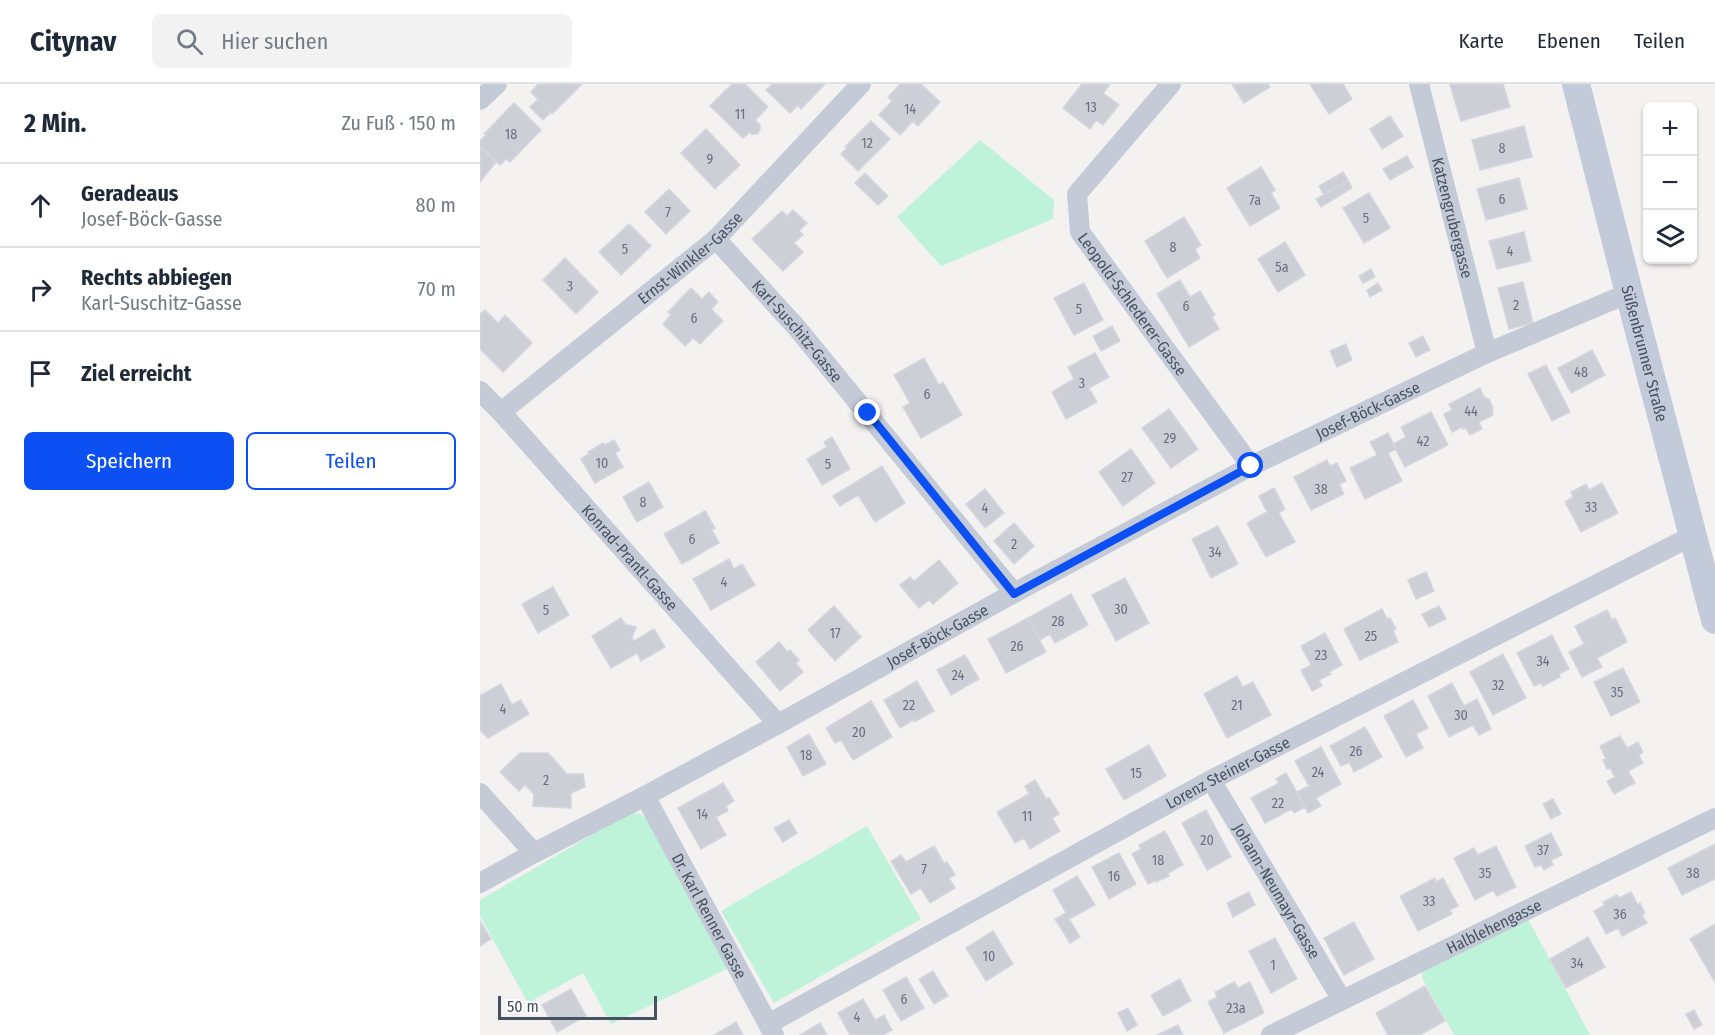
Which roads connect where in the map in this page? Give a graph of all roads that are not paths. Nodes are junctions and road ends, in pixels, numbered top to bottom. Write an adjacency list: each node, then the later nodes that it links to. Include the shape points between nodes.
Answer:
1 (497, 84): 6 (street)
2 (861, 84): 7 (street, Ernst-Winkler-Gasse)
3 (1171, 84): 12 (street, Leopold-Schlederer-Gasse, via 1077,194 1080,232)
4 (1419, 84): 9 (street, Katzengrubergasse)
5 (1576, 84): 8 (street, Süßenbrunner Straße)
6 (480, 100)
7 (716, 238): 11 (street, Ernst-Winkler-Gasse); 14 (street, Karl-Suschitz-Gasse, via 797,328)
8 (1629, 293): 9 (street, Josef-Böck-Gasse); 13 (street, Süßenbrunner Straße)
9 (1487, 353): 12 (street, Josef-Böck-Gasse)
10 (480, 391): 11 (street, Konrad-Prantl-Gasse)
11 (501, 412): 16 (street, Konrad-Prantl-Gasse)
12 (1251, 466): 14 (street, Josef-Böck-Gasse)
13 (1694, 535): 15 (street, Süßenbrunner Straße); 17 (street, Lorenz Steiner-Gasse)
14 (1014, 594): 16 (street, Josef-Böck-Gasse)
15 (1715, 620)
16 (778, 724): 19 (street, Josef-Böck-Gasse)
17 (1211, 780): 23 (street, Johann-Neumayr-Gasse); 24 (street, Lorenz Steiner-Gasse)
18 (480, 792): 21 (street)
19 (645, 796): 21 (street, Josef-Böck-Gasse); 24 (street, Dr. Karl Renner Gasse)
20 (1715, 818): 23 (street, Halblehengasse)
21 (534, 853): 22 (street, Josef-Böck-Gasse)
22 (480, 883)
23 (1342, 1000): 25 (street, Halblehengasse)
24 (771, 1030)
25 (1271, 1035)

